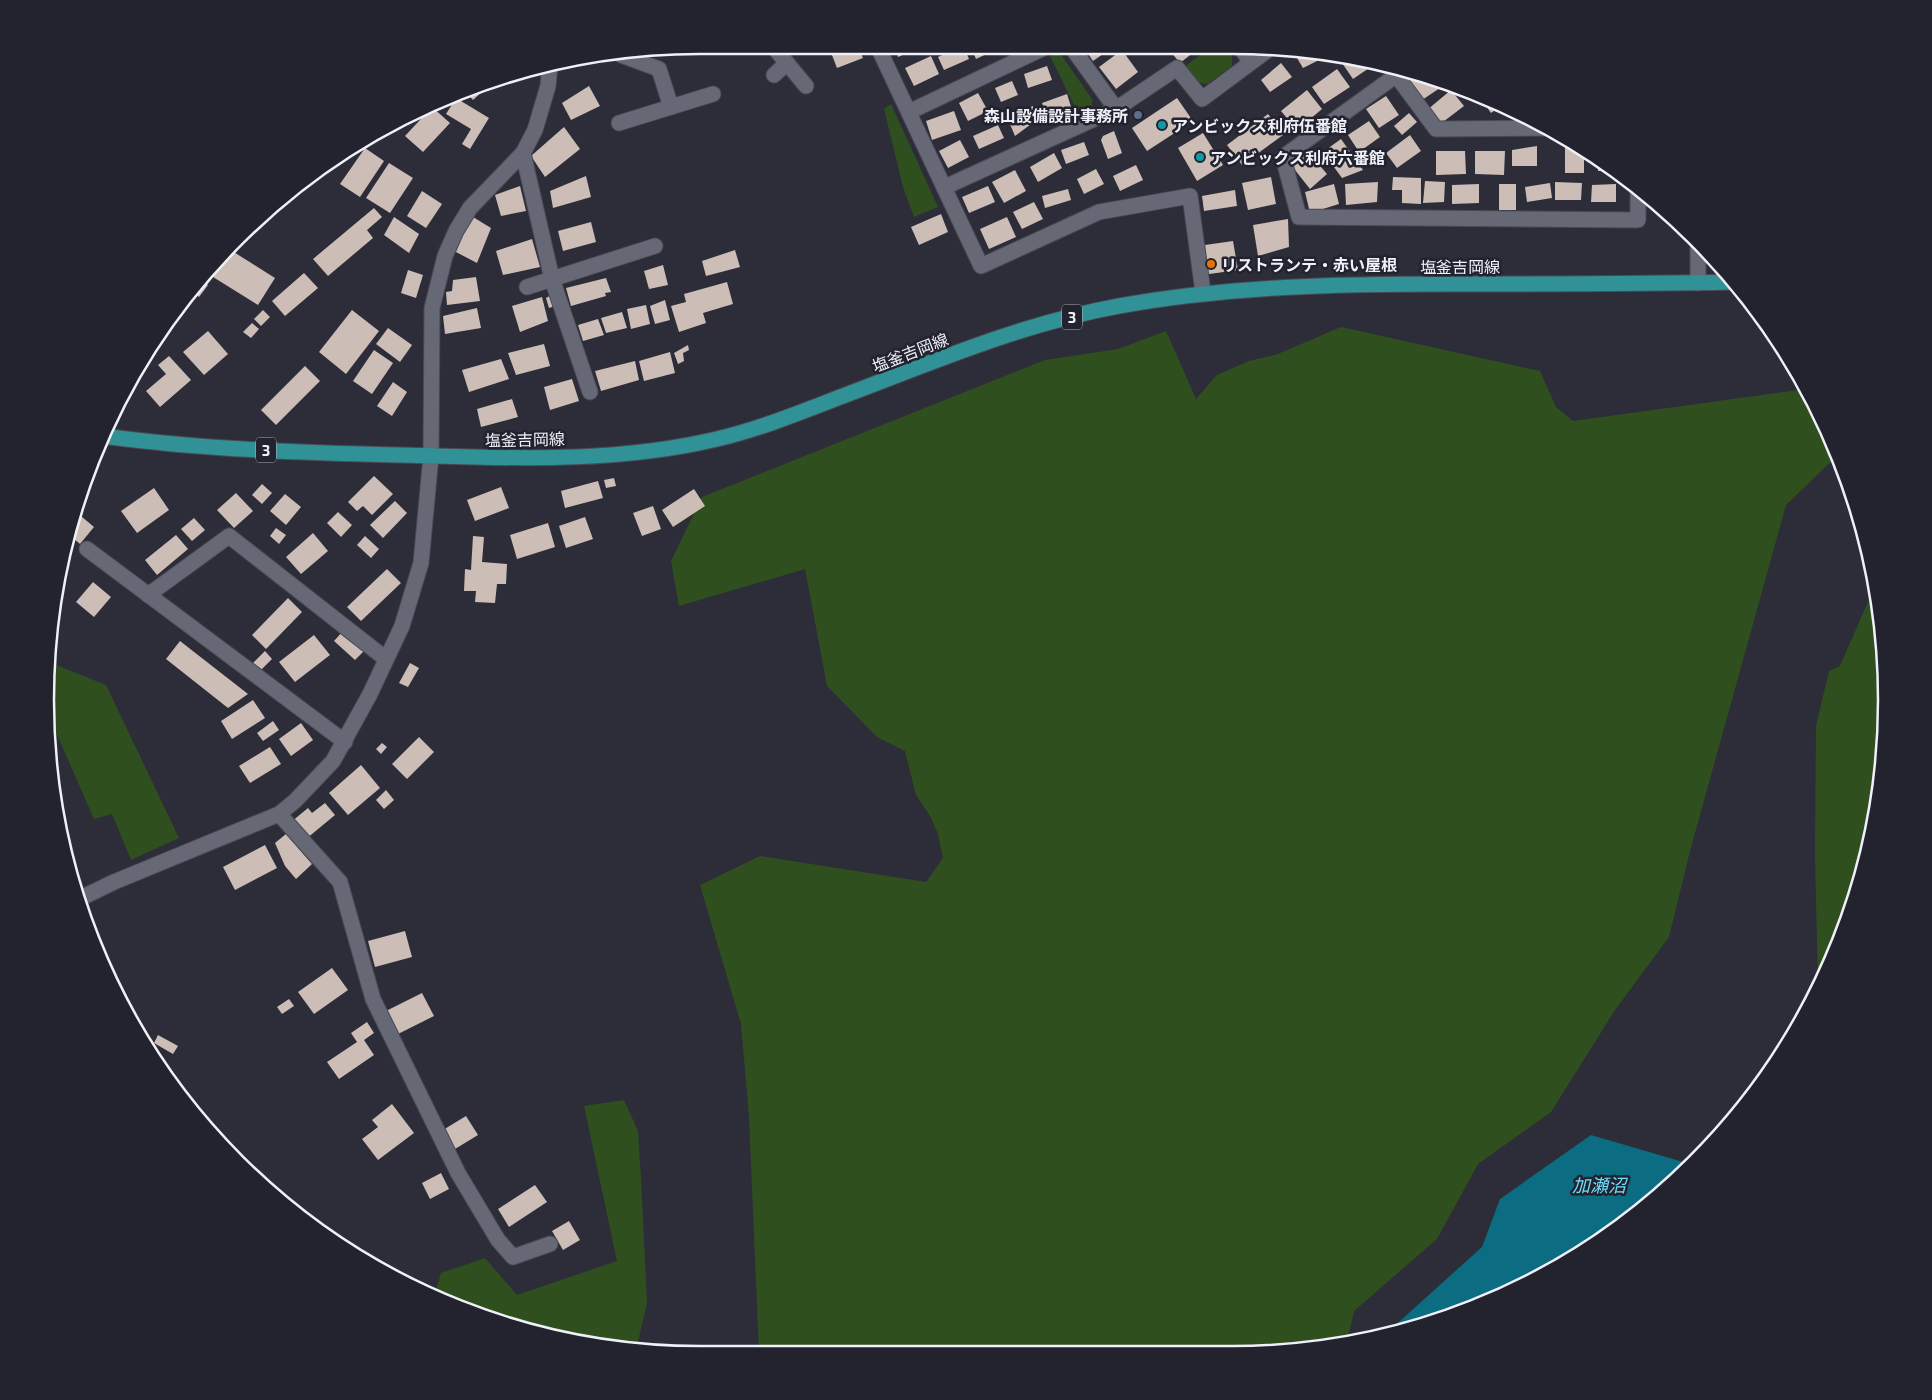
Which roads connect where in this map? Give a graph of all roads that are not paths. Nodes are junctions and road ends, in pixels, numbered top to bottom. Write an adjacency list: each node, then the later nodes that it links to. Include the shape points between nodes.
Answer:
1 (780, 54): 9 (street)
2 (881, 54): 18 (street)
3 (1031, 54): 18 (street)
4 (1076, 54): 17 (street)
5 (1245, 54): 8 (street)
6 (1261, 55): 8 (street)
7 (627, 58): 16 (street, via 659,69)
8 (1251, 62): 17 (street, via 1202,99 1177,68)
9 (787, 63): 11 (street); 14 (street)
10 (549, 72): 21 (street, via 535,130)
11 (774, 75)
12 (1396, 75): 23 (street, via 1283,157 1299,217 1638,220)
13 (1403, 77): 20 (street, via 1436,129)
14 (806, 86)
15 (713, 94): 16 (street)
16 (671, 106): 19 (street)
17 (1116, 109): 22 (street)
18 (909, 112): 22 (street)
19 (619, 123)
20 (1533, 128)
21 (523, 153): 26 (street); 33 (street, via 470,208 445,256 432,308)
22 (945, 187): 30 (street, via 981,266 1099,212 1190,196)
23 (1638, 198)
24 (655, 246): 26 (street)
25 (1698, 253): 28 (street)
26 (552, 279): 29 (street); 31 (street)
27 (1725, 282): 28 (main road, 塩釜吉岡線 / 3)
28 (1698, 283): 30 (main road, 塩釜吉岡線 / 3, via 1354,284)
29 (527, 287)
30 (1203, 292): 33 (main road, 塩釜吉岡線 / 3, via 1115,306 1035,326 778,420 714,440 597,456)
31 (590, 392)
32 (110, 437): 33 (main road, 塩釜吉岡線 / 3, via 172,445)
33 (430, 456): 36 (street, via 421,563 402,626)
34 (87, 549): 35 (street)
35 (148, 595): 36 (street, via 228,536); 37 (street)
36 (386, 659): 37 (street)
37 (345, 742): 38 (street, via 333,761)
38 (279, 814): 39 (street); 40 (street, via 340,882 374,999 458,1173 498,1240 513,1257)
39 (85, 896)
40 (550, 1244)

